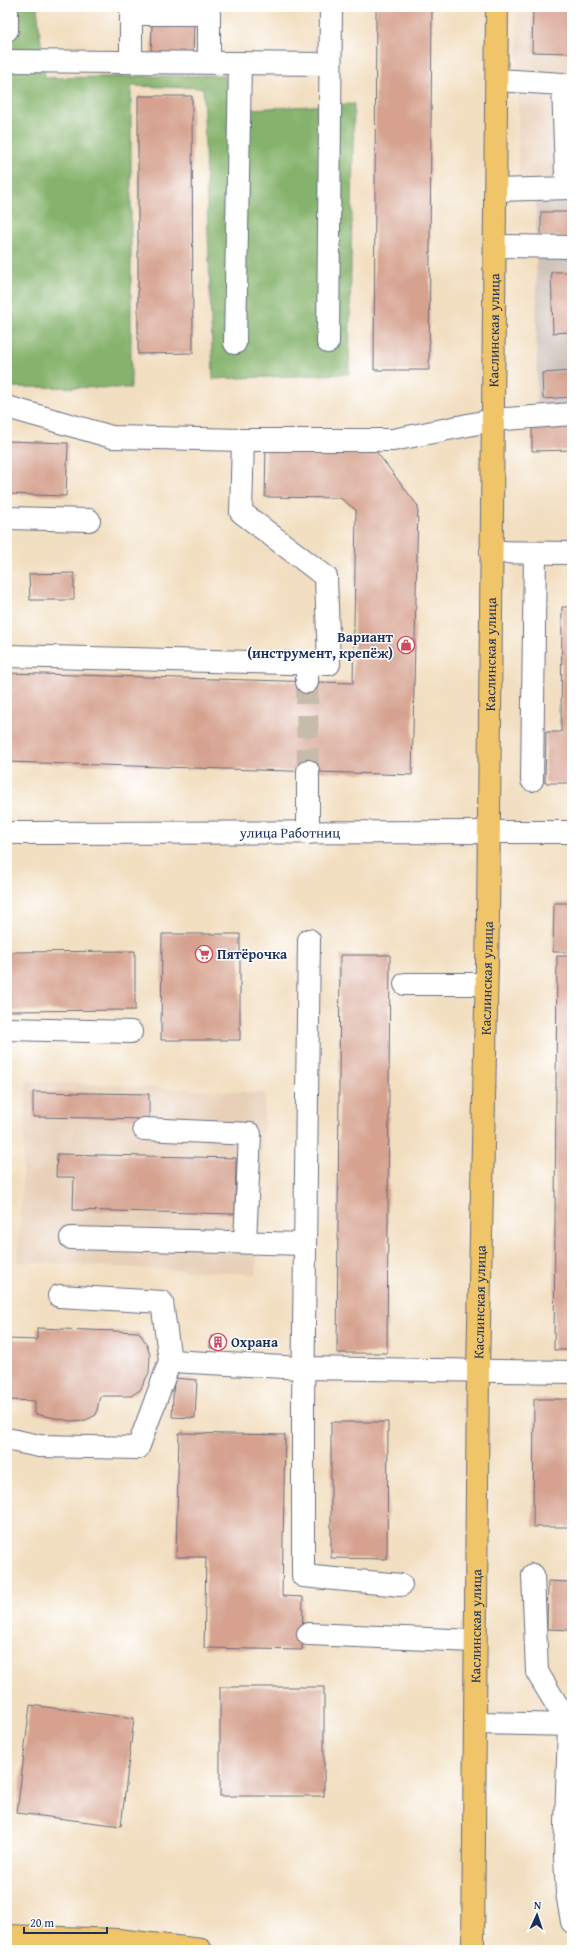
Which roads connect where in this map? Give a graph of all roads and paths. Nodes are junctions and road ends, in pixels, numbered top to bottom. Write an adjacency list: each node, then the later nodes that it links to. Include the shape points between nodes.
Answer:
1 (8, 7): 4 (street)
2 (331, 7): 9 (street)
3 (498, 7): 10 (main road, Каслинская улица)
4 (7, 30)
5 (7, 61): 6 (street)
6 (132, 62): 7 (street); 7 (street, via 131,14 209,14)
7 (209, 62): 8 (street)
8 (240, 63): 9 (street); 16 (street)
9 (330, 64): 15 (street)
10 (497, 80): 11 (street, via 563,84); 12 (main road, Каслинская улица)
11 (569, 181): 12 (street)
12 (497, 190): 13 (main road, Каслинская улица)
13 (496, 246): 14 (street); 19 (main road, Каслинская улица)
14 (572, 247)
15 (328, 342)
16 (235, 343)
17 (7, 407): 20 (street, via 112,437)
18 (572, 414): 19 (street)
19 (493, 420): 20 (street, via 393,440); 23 (main road, Каслинская улица)
20 (243, 440): 26 (street, via 242,512 326,578 329,664 307,673)
21 (7, 518): 22 (street)
22 (89, 520)
23 (491, 552): 24 (street); 32 (main road, Каслинская улица)
24 (535, 553): 25 (street); 28 (street)
25 (572, 553)
26 (7, 656)
27 (308, 772): 31 (street)
28 (532, 780)
29 (572, 832): 32 (street, улица Работниц)
30 (7, 833): 31 (street, улица Работниц)
31 (308, 833): 32 (street, улица Работниц)
32 (488, 833): 35 (main road, Каслинская улица)
33 (309, 940): 41 (street)
34 (405, 984): 35 (street)
35 (486, 984): 45 (main road, Каслинская улица)
36 (7, 1029): 37 (street)
37 (131, 1032)
38 (144, 1128): 40 (street, via 250,1134)
39 (71, 1238): 40 (street)
40 (244, 1242): 41 (street)
41 (305, 1244): 44 (street)
42 (59, 1296): 43 (street, via 162,1302)
43 (170, 1361): 44 (street); 47 (street, via 138,1448 39,1446)
44 (303, 1368): 45 (street); 49 (street, via 303,1576)
45 (478, 1370): 46 (street); 51 (main road, Каслинская улица)
46 (572, 1372)
47 (7, 1439)
48 (533, 1574): 53 (street, via 537,1672)
49 (401, 1585)
50 (308, 1634): 51 (street)
51 (476, 1641): 52 (main road, Каслинская улица)
52 (475, 1723): 53 (street); 57 (main road, Каслинская улица)
53 (571, 1725): 54 (street, via 565,1857)
54 (572, 1922)
55 (7, 1936): 56 (main road, via 118,1940)
56 (201, 1950)
57 (473, 1950)

